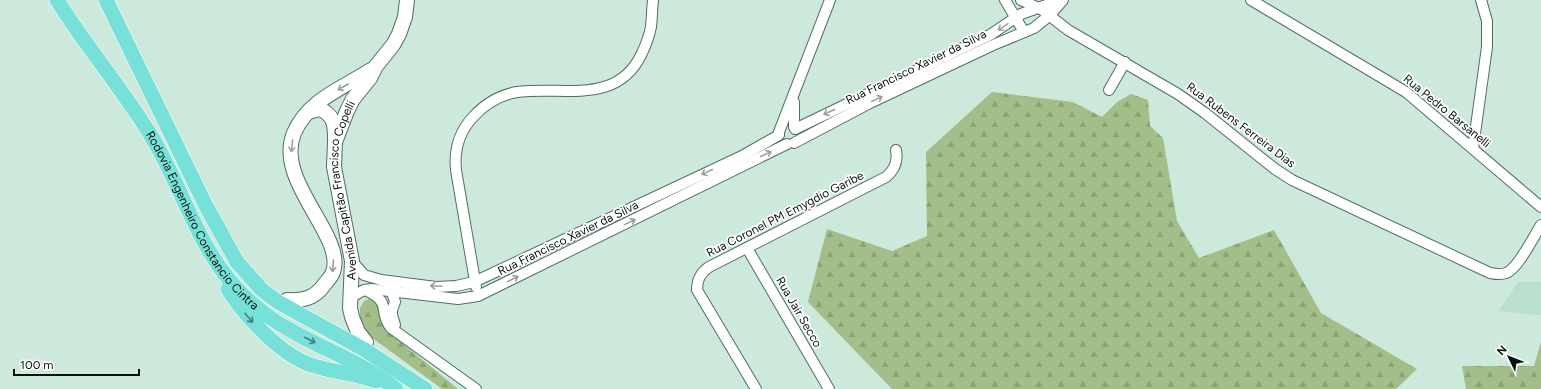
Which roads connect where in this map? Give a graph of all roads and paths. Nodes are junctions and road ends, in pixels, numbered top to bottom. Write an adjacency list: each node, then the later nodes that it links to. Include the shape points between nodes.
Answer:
1 (57, 0): 38 (main road, Rodovia Engenheiro Constancio Cintra, via 153,139 206,246)
2 (64, 0): 49 (main road, via 80,26 150,121 171,156 217,252 242,284)
3 (99, 0): 26 (main road, via 151,106)
4 (106, 0): 26 (main road, Rodovia Engenheiro Constancio Cintra)
5 (407, 0): 21 (main road, Avenida Capitão Francisco Copelli, via 399,34)
6 (653, 0): 41 (street, via 651,28 645,46 632,70 620,81 604,88 578,91 516,92 493,100 468,121 457,146 455,164)
7 (830, 0): 23 (street)
8 (1005, 0): 16 (street)
9 (1021, 0): 14 (street, Rua Rubens Ferreira Dias)
10 (1060, 0): 14 (street, Rua Francisco Xavier da Silva)
11 (1063, 0): 15 (street, Rua Francisco Xavier da Silva)
12 (1251, 0): 32 (street, Rua Pedro Barsanelli, via 1406,92)
13 (1481, 0): 32 (street, via 1487,21 1487,47)
14 (1037, 7): 15 (street, Rua Rubens Ferreira Dias); 16 (street, Rua Francisco Xavier da Silva)
15 (1050, 15): 17 (street, Rua Francisco Xavier da Silva); 18 (street, Rua Rubens Ferreira Dias)
16 (1016, 18): 19 (street); 25 (street, Rua Francisco Xavier da Silva, one-way to 25, via 990,35)
17 (1042, 22): 18 (street, Rua Rubens Ferreira Dias); 19 (street, Rua Francisco Xavier da Silva)
18 (1068, 30): 20 (street, Rua Rubens Ferreira Dias)
19 (1024, 32): 28 (street, Rua Francisco Xavier da Silva, one-way to 19, via 876,100)
20 (1125, 62): 22 (street); 36 (street, Rua Rubens Ferreira Dias, via 1205,113 1292,180 1490,273 1506,273 1515,266)
21 (376, 66): 24 (main road, Avenida Capitão Francisco Copelli, one-way to 24, via 357,80 320,100); 30 (main road, Avenida Capitão Francisco Copelli, via 353,99)
22 (1109, 90)
23 (793, 98): 27 (street); 29 (street)
24 (308, 112): 30 (main road, via 320,109 330,115 335,126); 47 (main road, Avenida Capitão Francisco Copelli, one-way to 47, via 294,134 291,148 292,163 296,178 333,253 333,273 313,296)
25 (813, 119): 27 (street, Rua Francisco Xavier da Silva); 28 (street)
26 (167, 126): 34 (main road, Rodovia Engenheiro Constancio Cintra)
27 (795, 128): 29 (street, via 785,126); 31 (street, via 797,138)
28 (818, 130): 31 (street, Rua Francisco Xavier da Silva)
29 (779, 134): 31 (street, via 781,141); 41 (street, Rua Francisco Xavier da Silva, one-way to 41, via 742,156)
30 (335, 142): 39 (main road, Avenida Capitão Francisco Copelli, via 334,167)
31 (790, 144): 45 (street, Rua Francisco Xavier da Silva, one-way to 31)
32 (1473, 148): 35 (street, Rua Pedro Barsanelli)
33 (896, 150): 37 (street, Rua Coronel PM Emygdio Garibe, via 896,163 886,177)
34 (181, 153): 47 (main road, via 203,188 237,253 256,275); 53 (main road, Rodovia Engenheiro Constancio Cintra, via 228,248 262,290 284,306 371,354)
35 (1539, 205)
36 (1541, 225)
37 (747, 248): 56 (street, Rua Coronel PM Emygdio Garibe, via 704,270 698,280 697,290); 57 (street, Rua Jair Secco)
38 (216, 261): 49 (main road, Rodovia Engenheiro Constancio Cintra, via 243,295); 52 (main road, one-way to 52, via 232,296 248,317 260,330 295,357 308,364 372,379)
39 (352, 261): 40 (street, Rua Francisco Xavier da Silva, via 364,275); 46 (main road, Avenida Capitão Francisco Copelli)
40 (388, 281): 41 (street, Rua Francisco Xavier da Silva, one-way to 40, via 436,287); 43 (street)
41 (474, 282): 45 (street)
42 (364, 290): 43 (street, Rua Francisco Xavier da Silva); 46 (street); 50 (street, via 379,297 388,325)
43 (392, 291): 44 (street, Rua Francisco Xavier da Silva); 48 (street)
44 (411, 293): 45 (street, Rua Francisco Xavier da Silva, via 458,299); 48 (street)
45 (478, 296)
46 (350, 298): 51 (main road, Avenida Capitão Francisco Copelli, via 352,317 358,332)
47 (287, 300): 51 (main road)
48 (395, 302): 50 (street, via 392,316)
49 (284, 327): 52 (main road, Rodovia Engenheiro Constancio Cintra, one-way to 52, via 360,366)
50 (398, 333): 55 (street)
51 (366, 342): 54 (main road)
52 (396, 388)
53 (425, 389)
54 (434, 389)
55 (476, 389)
56 (756, 389)
57 (829, 389)

